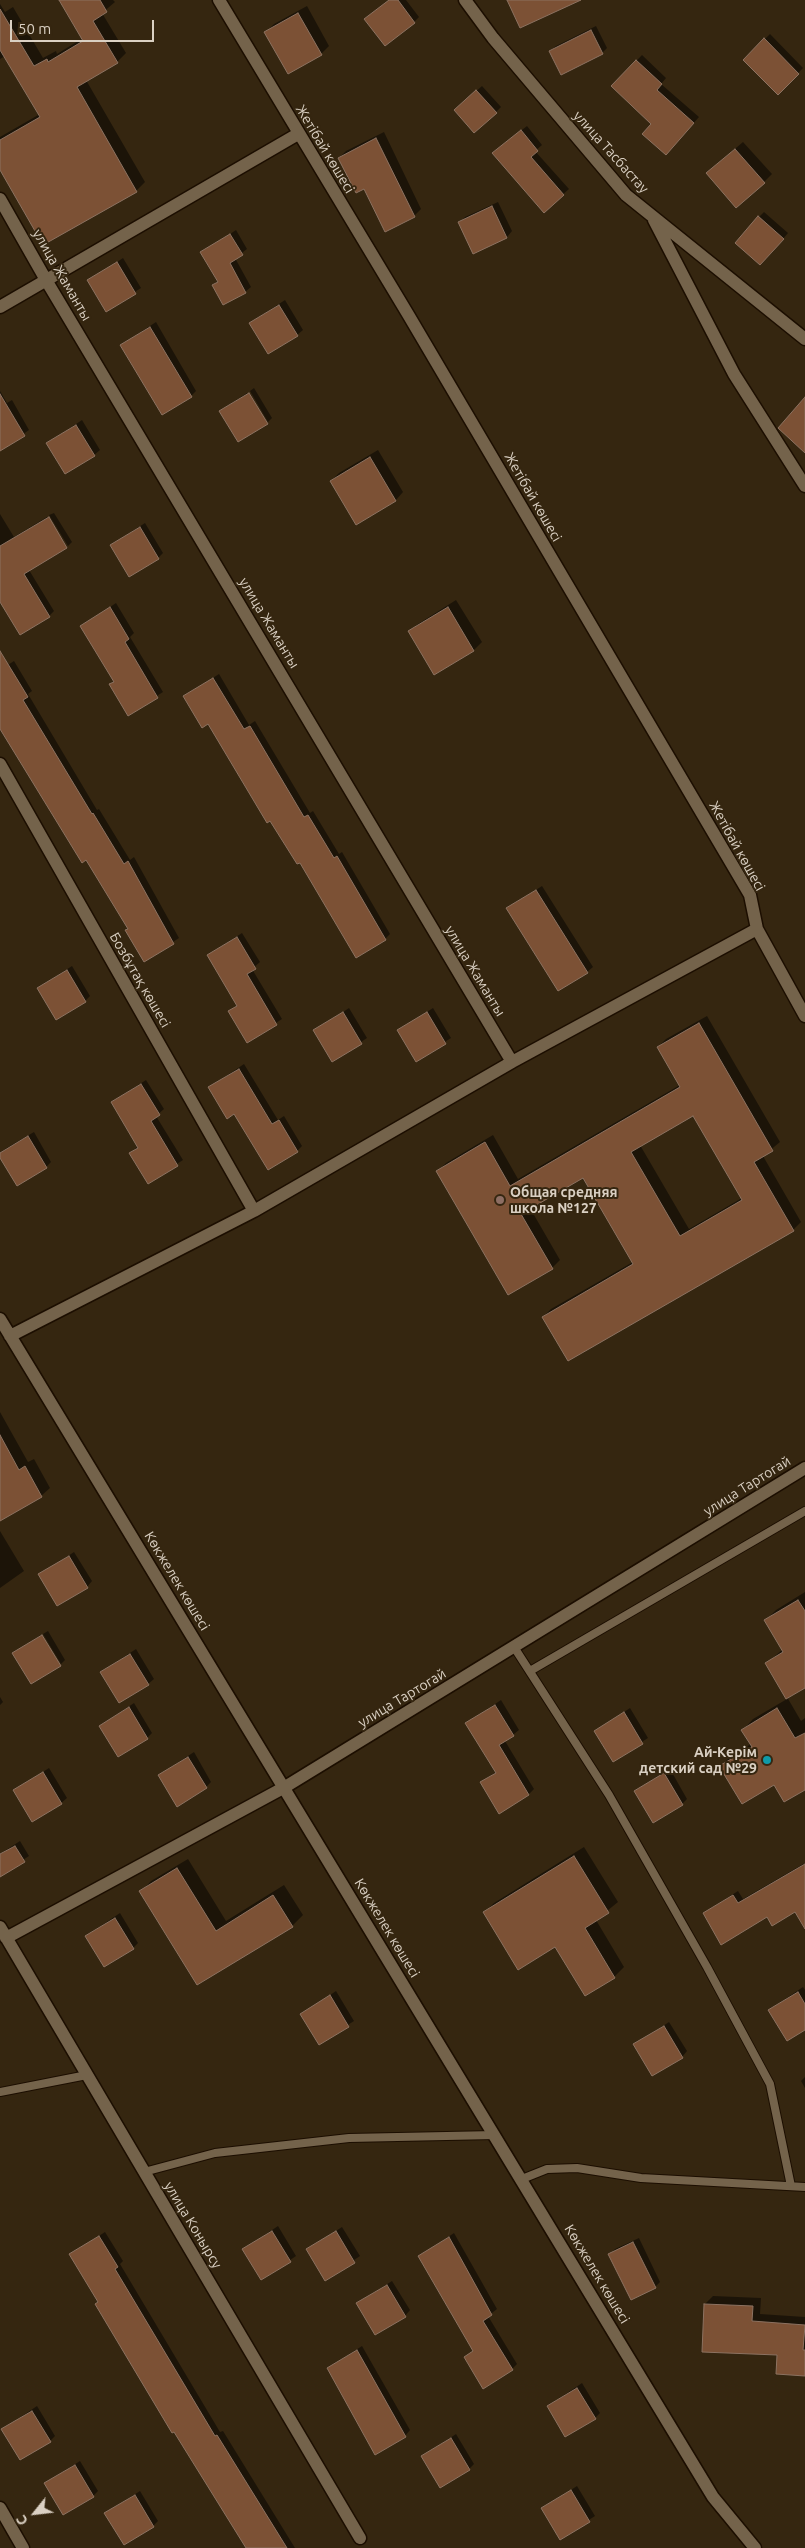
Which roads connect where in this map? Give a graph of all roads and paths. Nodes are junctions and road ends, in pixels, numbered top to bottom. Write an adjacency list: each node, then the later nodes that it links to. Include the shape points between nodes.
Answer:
1 (219, 0): 3 (street, Жетібай көшесі)
2 (465, 0): 5 (street, улица Тасбастау, via 598,164 626,195)
3 (298, 134): 6 (street); 11 (street, Жетібай көшесі, via 750,895)
4 (0, 199): 6 (street, улица Жаманты)
5 (652, 216): 8 (street, улица Тасбастау); 9 (street, via 734,374)
6 (46, 280): 7 (street); 13 (street, улица Жаманты)
7 (0, 307)
8 (805, 339)
9 (805, 486)
10 (0, 764): 14 (street, Бозбұтақ көшесі)
11 (757, 929): 12 (street, Жетібай көшесі); 13 (street)
12 (805, 1016)
13 (512, 1062): 14 (street)
14 (254, 1211): 16 (street)
15 (0, 1319): 16 (street, Көкжелек көшесі)
16 (10, 1336): 21 (street, Көкжелек көшесі)
17 (805, 1468): 19 (street, улица Тартогай)
18 (805, 1511): 20 (lane)
19 (514, 1647): 20 (lane); 21 (street, улица Тартогай)
20 (530, 1671): 28 (lane, via 614,1804 770,2084)
21 (285, 1787): 22 (street, улица Тартогай); 25 (street, Көкжелек көшесі)
22 (3, 1933): 23 (street, улица Конырсу)
23 (87, 2075): 24 (lane); 26 (street, улица Конырсу)
24 (0, 2092)
25 (495, 2135): 26 (lane, via 349,2138 215,2153); 27 (street, Көкжелек көшесі)
26 (144, 2172): 31 (street, улица Конырсу)
27 (522, 2179): 28 (lane, via 547,2169 578,2168 641,2178); 33 (street, Көкжелек көшесі, via 713,2497)
28 (791, 2186): 29 (lane)
29 (805, 2187)
30 (0, 2508): 32 (street)
31 (360, 2538)
32 (23, 2548)
33 (754, 2548)

